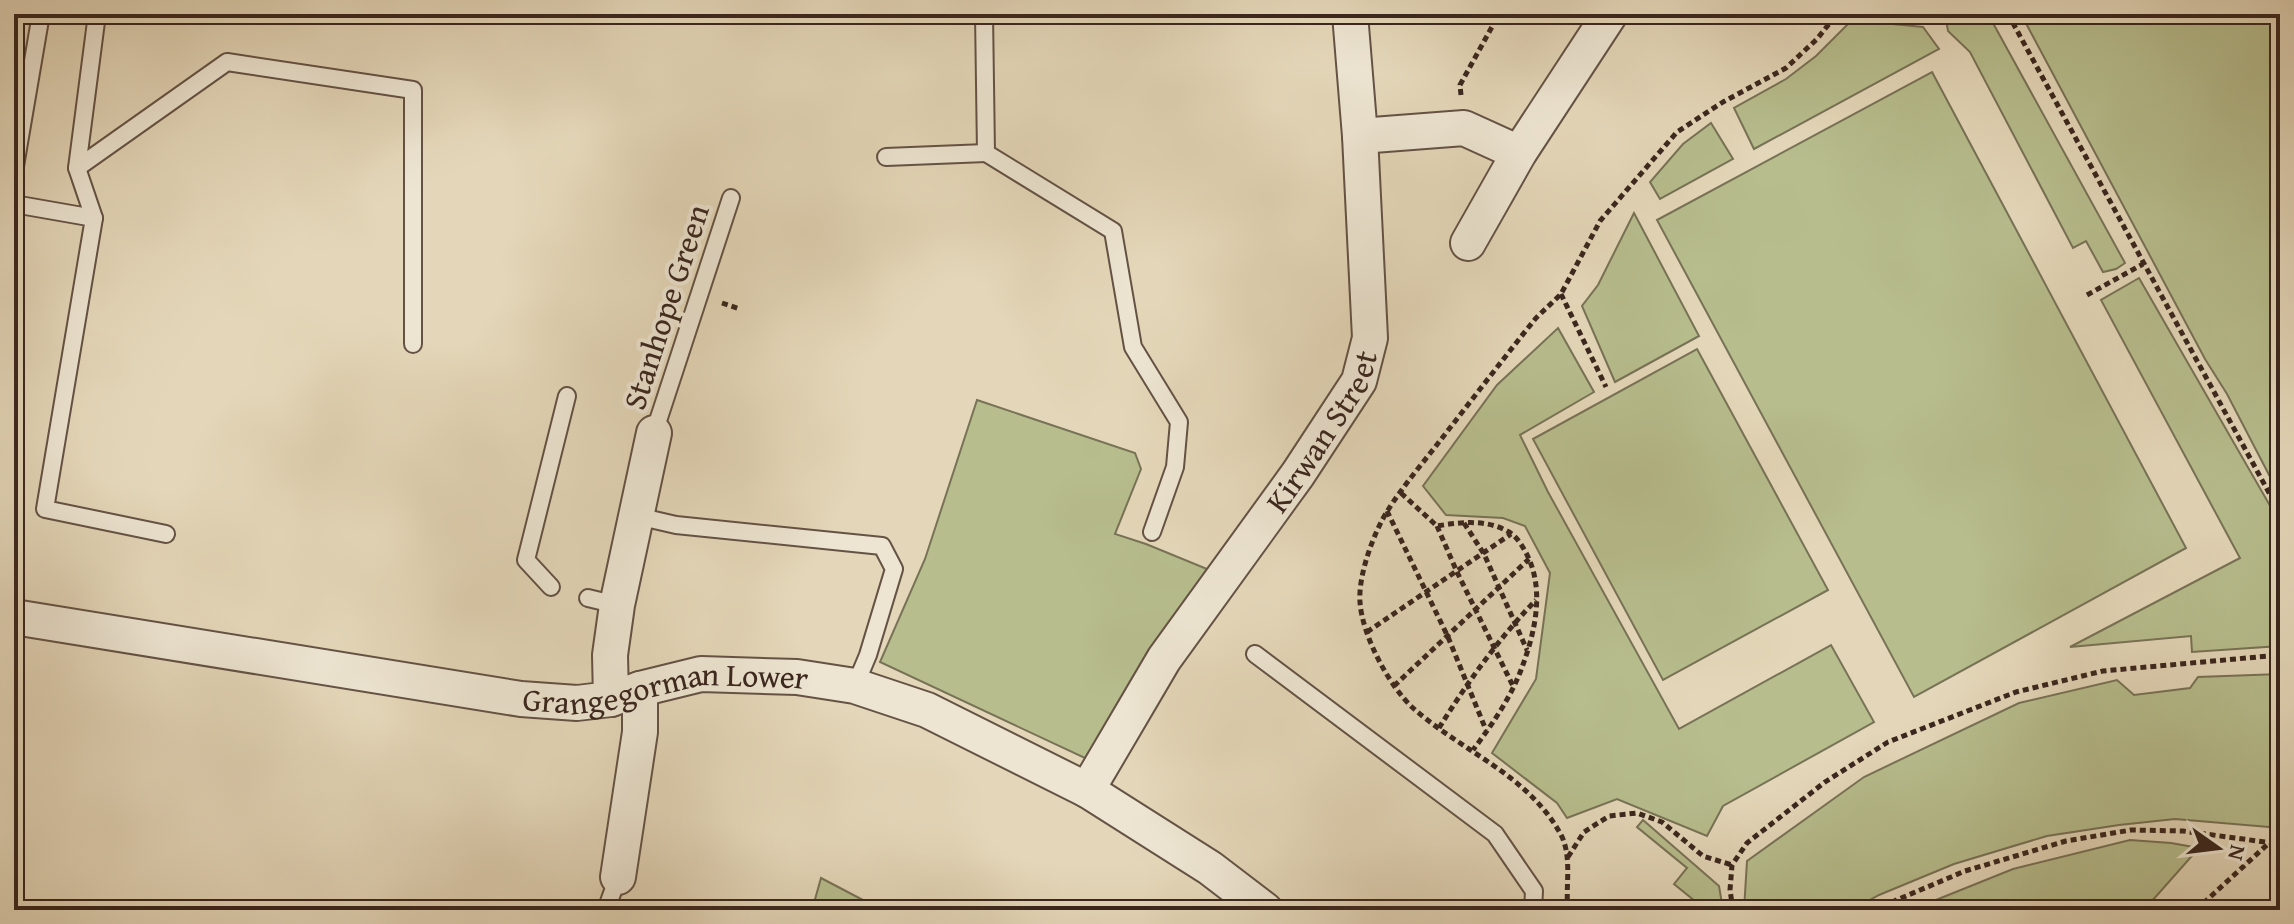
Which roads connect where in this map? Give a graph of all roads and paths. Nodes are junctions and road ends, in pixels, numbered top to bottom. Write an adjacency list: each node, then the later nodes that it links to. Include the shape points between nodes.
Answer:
1 (41, 14): 17 (lane)
2 (97, 14): 16 (lane)
3 (984, 14): 13 (lane)
4 (1350, 14): 12 (street, Kirwan Street)
5 (1499, 14): 11 (path, via 1460,85)
6 (1610, 14): 14 (street)
7 (1837, 14): 23 (path, via 1786,68 1677,132 1600,221)
8 (1853, 14): 9 (path, via 1934,22)
9 (1935, 14)
10 (2008, 14): 22 (path)
11 (1464, 128): 12 (street); 14 (street)
12 (1360, 136): 64 (street, Kirwan Street, via 1370,338 1359,381 1164,659)
13 (986, 153): 15 (lane); 37 (lane, via 1113,231 1133,347 1179,422 1175,467)
14 (1519, 153): 21 (street)
15 (886, 157)
16 (77, 168): 20 (lane); 27 (lane, via 227,62 413,90)
17 (14, 172)
18 (731, 198): 30 (lane, Stanhope Green)
19 (14, 204): 20 (lane)
20 (94, 218): 39 (lane, via 45,509)
21 (1468, 243)
22 (2143, 264): 24 (path); 33 (path)
23 (1561, 294): 28 (path); 31 (path, via 1536,318)
24 (2087, 295)
25 (718, 301): 26 (path)
26 (740, 309)
27 (413, 344)
28 (1606, 387)
29 (567, 396): 43 (lane, via 526,560)
30 (654, 433): 34 (street)
31 (1401, 493): 32 (path); 36 (path)
32 (1387, 511): 45 (path); 50 (path, via 1361,575 1359,603)
33 (2280, 513)
34 (637, 516): 57 (lane, via 676,525 882,546 894,569); 60 (street, via 602,602 610,655)
35 (1464, 522): 36 (path); 38 (path); 40 (path)
36 (1437, 526): 42 (path)
37 (1152, 532)
38 (1512, 533): 40 (path); 41 (path)
39 (166, 534)
40 (1484, 554): 42 (path); 44 (path)
41 (1529, 559): 44 (path); 46 (path)
42 (1457, 572): 45 (path); 47 (path)
43 (551, 587)
44 (1499, 587): 47 (path); 49 (path)
45 (1427, 592): 50 (path); 51 (path)
46 (1537, 599): 49 (path); 53 (path)
47 (1476, 611): 51 (path); 52 (path)
48 (14, 617): 60 (street, Grangegorman Lower, via 521,699 577,703)
49 (1515, 621): 52 (path); 53 (path)
50 (1367, 632): 58 (path)
51 (1448, 637): 56 (path); 58 (path)
52 (1495, 649): 56 (path); 59 (path)
53 (1527, 650): 59 (path)
54 (1255, 654): 73 (lane, via 1495,834 1534,891)
55 (2280, 655): 68 (path, via 2103,671 2016,692 1952,715 1888,742 1825,782 1747,843)
56 (1467, 684): 61 (path); 62 (path)
57 (855, 686): 60 (street, Grangegorman Lower, via 797,677 701,674); 64 (street, Grangegorman Lower, via 927,710)
58 (1394, 686): 61 (path)
59 (1513, 687): 62 (path)
60 (625, 694): 69 (street, via 640,732)
61 (1439, 728): 63 (path)
62 (1487, 731): 63 (path)
63 (1473, 750): 67 (path, via 1542,806 1562,835)
64 (1087, 790): 72 (street, Grangegorman Lower, via 1210,868)
65 (2269, 842): 66 (path); 70 (path); 76 (path, via 2131,830 2066,841 1965,871)
66 (2280, 844)
67 (1567, 858): 68 (path, via 1584,832 1609,816 1637,813 1662,822 1703,856); 74 (path)
68 (1732, 865): 75 (path)
69 (618, 877): 71 (lane)
70 (2199, 909)
71 (606, 910)
72 (1265, 910)
73 (1533, 910)
74 (1568, 910)
75 (1733, 910)
76 (1873, 910)

